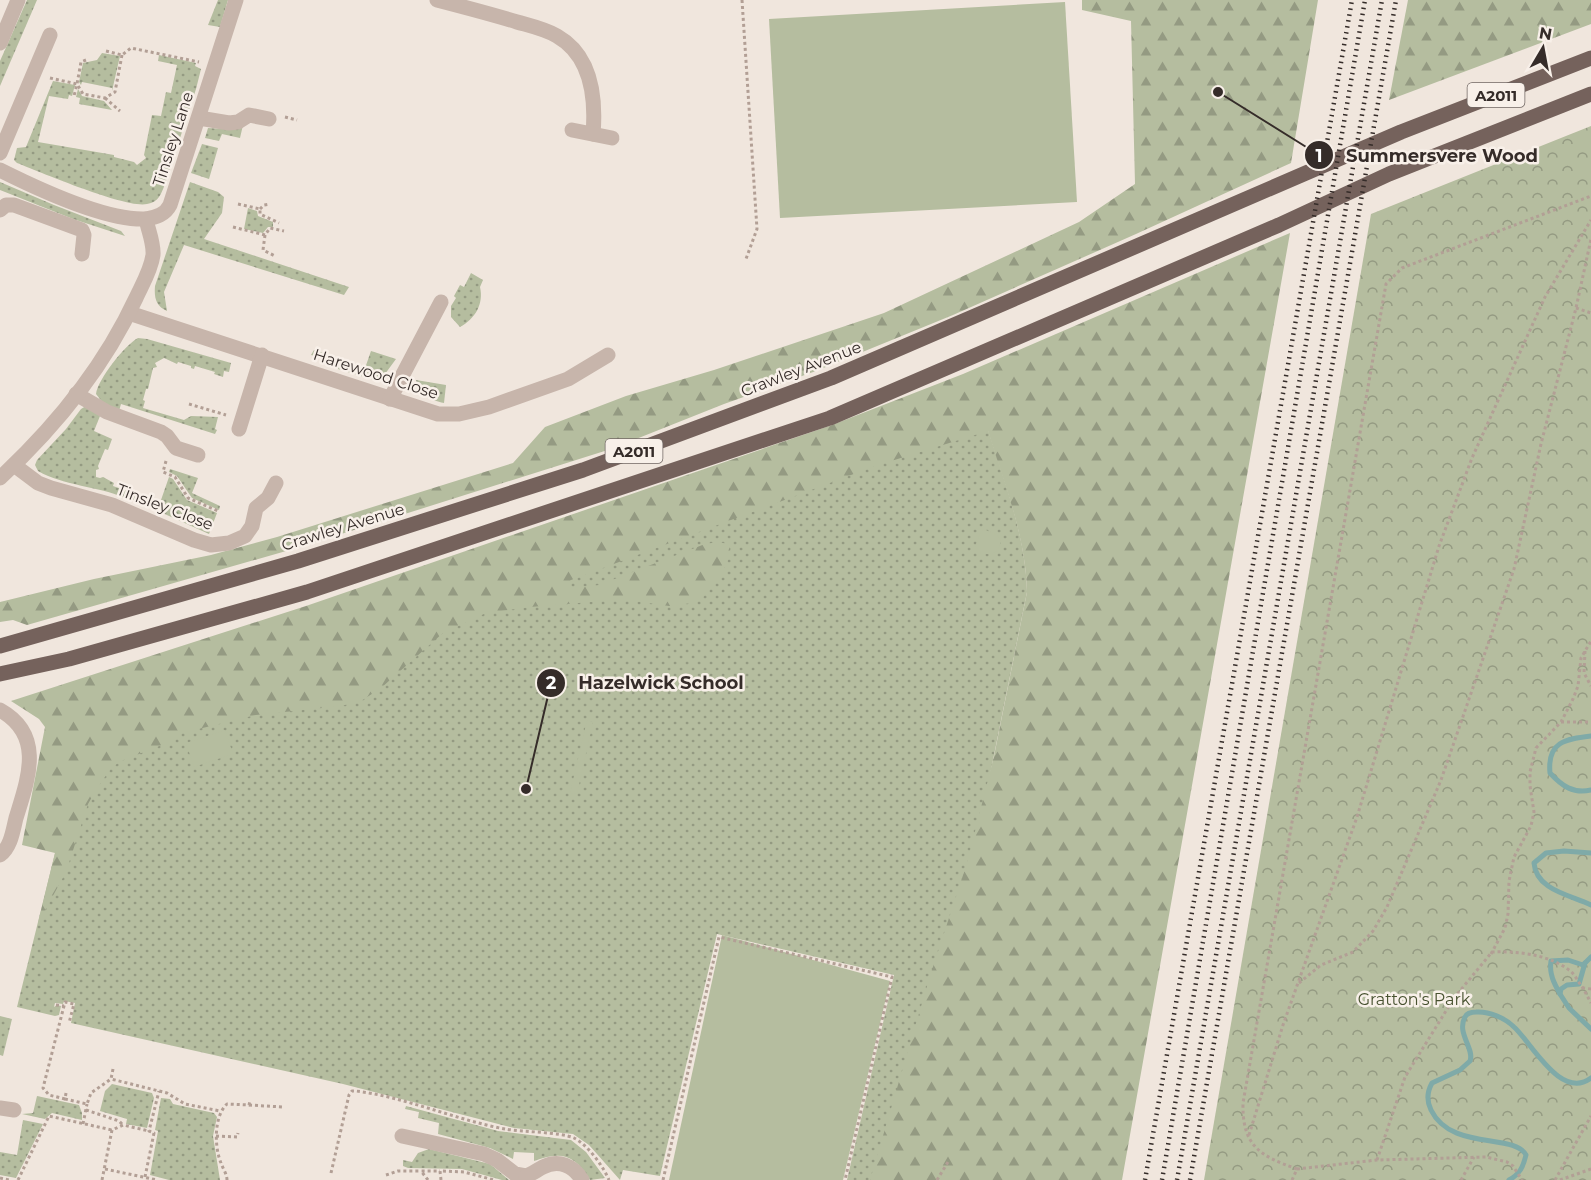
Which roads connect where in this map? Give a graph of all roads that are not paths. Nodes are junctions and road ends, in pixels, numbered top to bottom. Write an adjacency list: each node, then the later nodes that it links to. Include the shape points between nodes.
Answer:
1 (18, 0): 5 (street)
2 (236, 0): 8 (street, Tinsley Lane)
3 (437, 0): 11 (street, via 548,32 570,46 591,84)
4 (50, 35): 13 (street)
5 (0, 43)
6 (1591, 58): 29 (main road, Crawley Avenue / A2011, via 1401,132 831,378 584,470 298,561)
7 (1591, 94): 30 (main road, A2011, via 1389,174 830,418 307,592 69,659)
8 (199, 117): 9 (street, via 229,123 249,115); 16 (street, Tinsley Lane, via 168,208)
9 (269, 119)
10 (572, 130): 11 (street)
11 (593, 134): 12 (street)
12 (612, 138)
13 (0, 153)
14 (0, 170): 16 (street, via 71,201 116,215)
15 (0, 210): 17 (street, via 14,205 82,230)
16 (146, 219): 19 (street, via 153,256)
17 (82, 254)
18 (441, 302): 23 (street)
19 (129, 313): 20 (street, Harewood Close); 22 (street)
20 (262, 355): 23 (street, Harewood Close); 24 (street)
21 (608, 355): 23 (street, Harewood Close, via 568,379 459,414 438,414)
22 (76, 394): 25 (street, via 103,410 161,432 178,449); 26 (street)
23 (390, 399)
24 (240, 424)
25 (198, 455)
26 (14, 465): 27 (street); 28 (street, Tinsley Close, via 38,483 112,505 211,545 245,536 256,508 268,498)
27 (0, 478)
28 (276, 483)
29 (0, 646)
30 (0, 674)
31 (0, 710): 32 (street, via 21,729 30,752 28,774)
32 (7, 833): 33 (street, via 6,849)
33 (0, 855)
34 (402, 1136): 35 (street, via 484,1154)
35 (526, 1178): 36 (street, via 544,1166 558,1163 574,1169)
36 (582, 1180)

